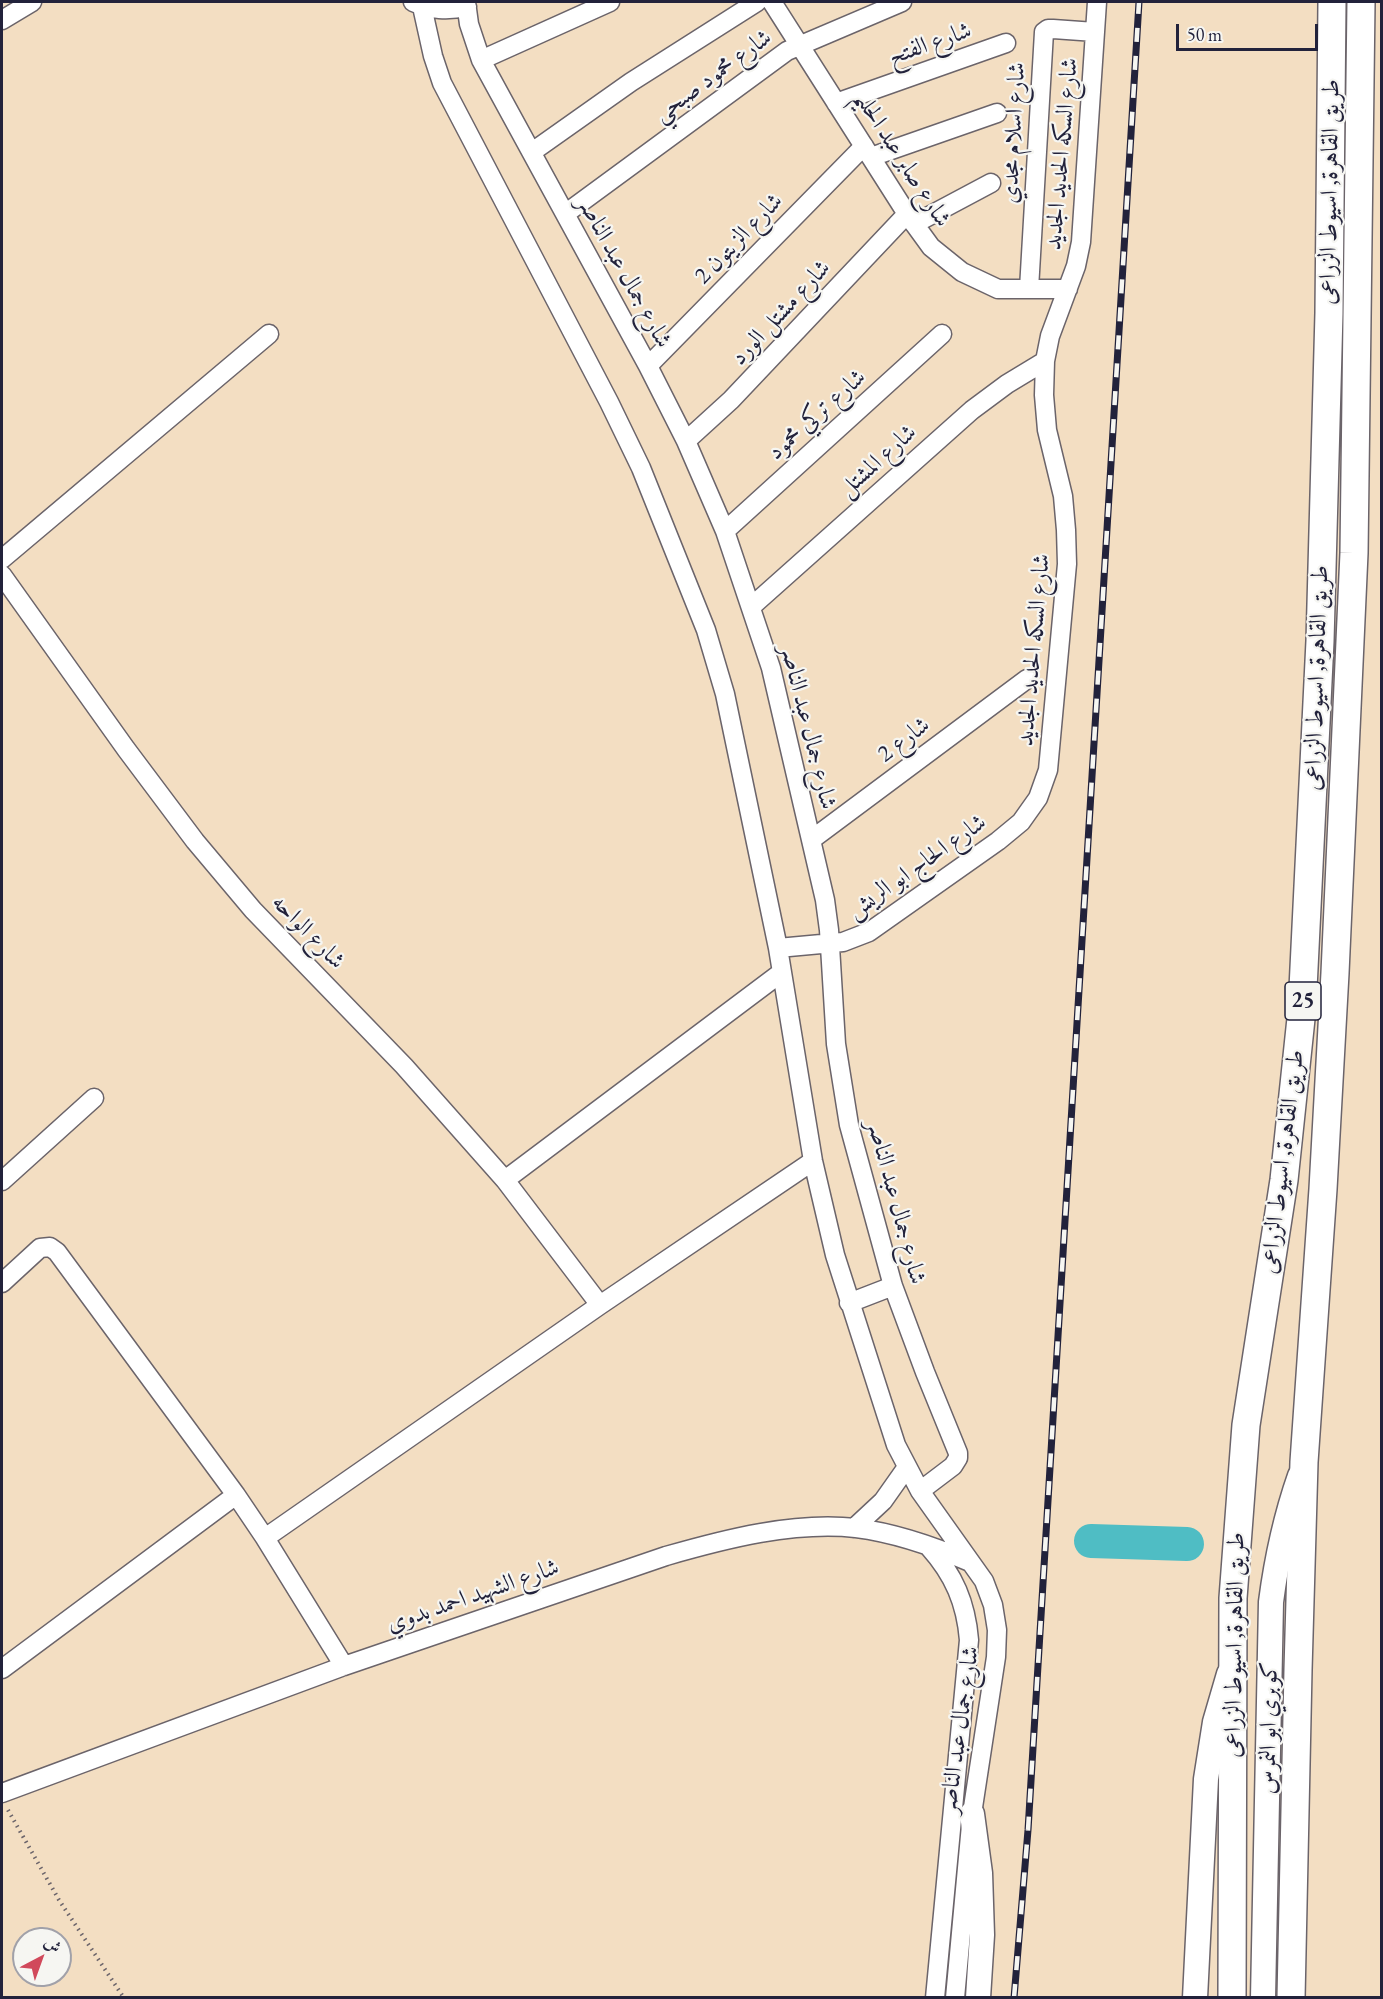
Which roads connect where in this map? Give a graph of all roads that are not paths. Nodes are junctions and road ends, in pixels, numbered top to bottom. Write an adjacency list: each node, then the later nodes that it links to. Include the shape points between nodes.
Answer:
1 (32, 2): 11 (street)
2 (610, 2): 15 (street)
3 (757, 2): 18 (street, via 631,81)
4 (772, 2): 14 (street, شارع صابر عبد الحليم)
5 (902, 2): 14 (street, شارع محمود صبحي)
6 (1097, 2): 12 (street, شارع السكه الحديد الجديد)
7 (1332, 2): 57 (highway, طريق القاهرة, اسيوط الزراعى / 25, via 1320,641 1302,1009 1284,1180 1246,1425 1235,1551)
8 (1361, 2): 48 (highway, طريق القاهرة, اسيوط الزراعى / 25, via 1353,565 1335,984)
9 (419, 3): 10 (street, via 451,10); 38 (street, شارع جمال عبد الناصر, via 442,83 637,459 706,630 725,694)
10 (466, 4): 15 (street, شارع جمال عبد الناصر)
11 (2, 20)
12 (1095, 32): 23 (street, شارع اسلام مجدي, via 1044,32); 24 (street, شارع السكه الحديد الجديد, via 1081,242)
13 (1006, 43): 16 (street, شارع الفتح)
14 (799, 44): 16 (street, شارع صابر عبد الحليم); 21 (street, شارع محمود صبحي)
15 (481, 60): 18 (street, شارع جمال عبد الناصر)
16 (836, 103): 19 (street, شارع صابر عبد الحليم)
17 (997, 113): 19 (street)
18 (532, 152): 21 (street, شارع جمال عبد الناصر)
19 (867, 152): 22 (street, شارع صابر عبد الحليم); 28 (street, شارع الزيتون 2)
20 (991, 183): 22 (street, شارع مشتل الورد)
21 (566, 214): 28 (street, شارع جمال عبد الناصر)
22 (910, 219): 23 (street, شارع صابر عبد الحليم, via 931,247 962,272 998,289); 29 (street, شارع مشتل الورد)
23 (1029, 289): 24 (street, شارع صابر عبد الحليم)
24 (1068, 289): 27 (street, شارع السكه الحديد الجديد)
25 (269, 334): 31 (street)
26 (942, 334): 30 (street, شارع تركي محمود)
27 (1045, 361): 33 (street, شارع المشتل, via 972,410); 35 (street, شارع السكه الحديد الجديد, via 1047,430 1063,496 1067,564)
28 (648, 366): 29 (street, شارع جمال عبد الناصر)
29 (686, 441): 30 (street, شارع جمال عبد الناصر)
30 (725, 531): 33 (street, شارع جمال عبد الناصر)
31 (2, 559)
32 (2, 575): 42 (street, شارع الواحه, via 195,841 253,910 404,1066)
33 (751, 607): 36 (street, شارع جمال عبد الناصر, via 771,668)
34 (1027, 679): 36 (street, شارع 2)
35 (1048, 770): 37 (street, شارع الحاج ابو الريش, via 1038,798 1021,822 998,841 869,932)
36 (811, 840): 37 (street, شارع جمال عبد الناصر)
37 (830, 943): 38 (street, شارع الحاج ابو الريش); 45 (street, شارع جمال عبد الناصر, via 836,1044 849,1125)
38 (778, 948): 39 (street, شارع جمال عبد الناصر)
39 (782, 972): 41 (street, شارع جمال عبد الناصر); 42 (street)
40 (94, 1098): 43 (street)
41 (813, 1161): 46 (street, شارع جمال عبد الناصر); 47 (street)
42 (505, 1180): 47 (street, شارع الواحه)
43 (2, 1181)
44 (2, 1283): 51 (street, via 40,1248 50,1246 57,1252)
45 (893, 1286): 46 (street); 50 (street, شارع جمال عبد الناصر, via 958,1453 953,1466)
46 (849, 1303): 49 (street, شارع جمال عبد الناصر, via 887,1420)
47 (600, 1305): 53 (street)
48 (1304, 1462): 66 (main road, كوبري ابو النمرس, via 1285,1520 1271,1602); 67 (highway, طريق القاهرة, اسيوط الزراعى / 25)
49 (907, 1467): 50 (street, شارع جمال عبد الناصر); 52 (street, via 883,1501)
50 (920, 1491): 55 (street, شارع جمال عبد الناصر)
51 (236, 1495): 53 (street); 58 (street)
52 (854, 1528): 54 (street, شارع الشهيد احمد بدوي); 56 (street, شارع الشهيد احمد بدوي, via 777,1531 702,1545)
53 (265, 1538): 56 (street)
54 (928, 1545): 55 (street, شارع الشهيد احمد بدوي); 61 (street, شارع جمال عبد الناصر, via 957,1587 969,1640)
55 (972, 1562): 60 (street, شارع جمال عبد الناصر, via 990,1597 997,1630)
56 (344, 1665): 59 (street, شارع الشهيد احمد بدوي)
57 (1232, 1666): 64 (main road, كوبري ابو النمرس, via 1215,1722 1206,1779); 65 (highway, طريق القاهرة, اسيوط الزراعى / 25)
58 (2, 1669)
59 (4, 1801)
60 (972, 1814): 62 (street, شارع جمال عبد الناصر); 63 (main road, via 980,1873)
61 (935, 1998)
62 (955, 1998)
63 (978, 1998)
64 (1195, 1998)
65 (1232, 1998)
66 (1263, 1998)
67 (1291, 1998)

